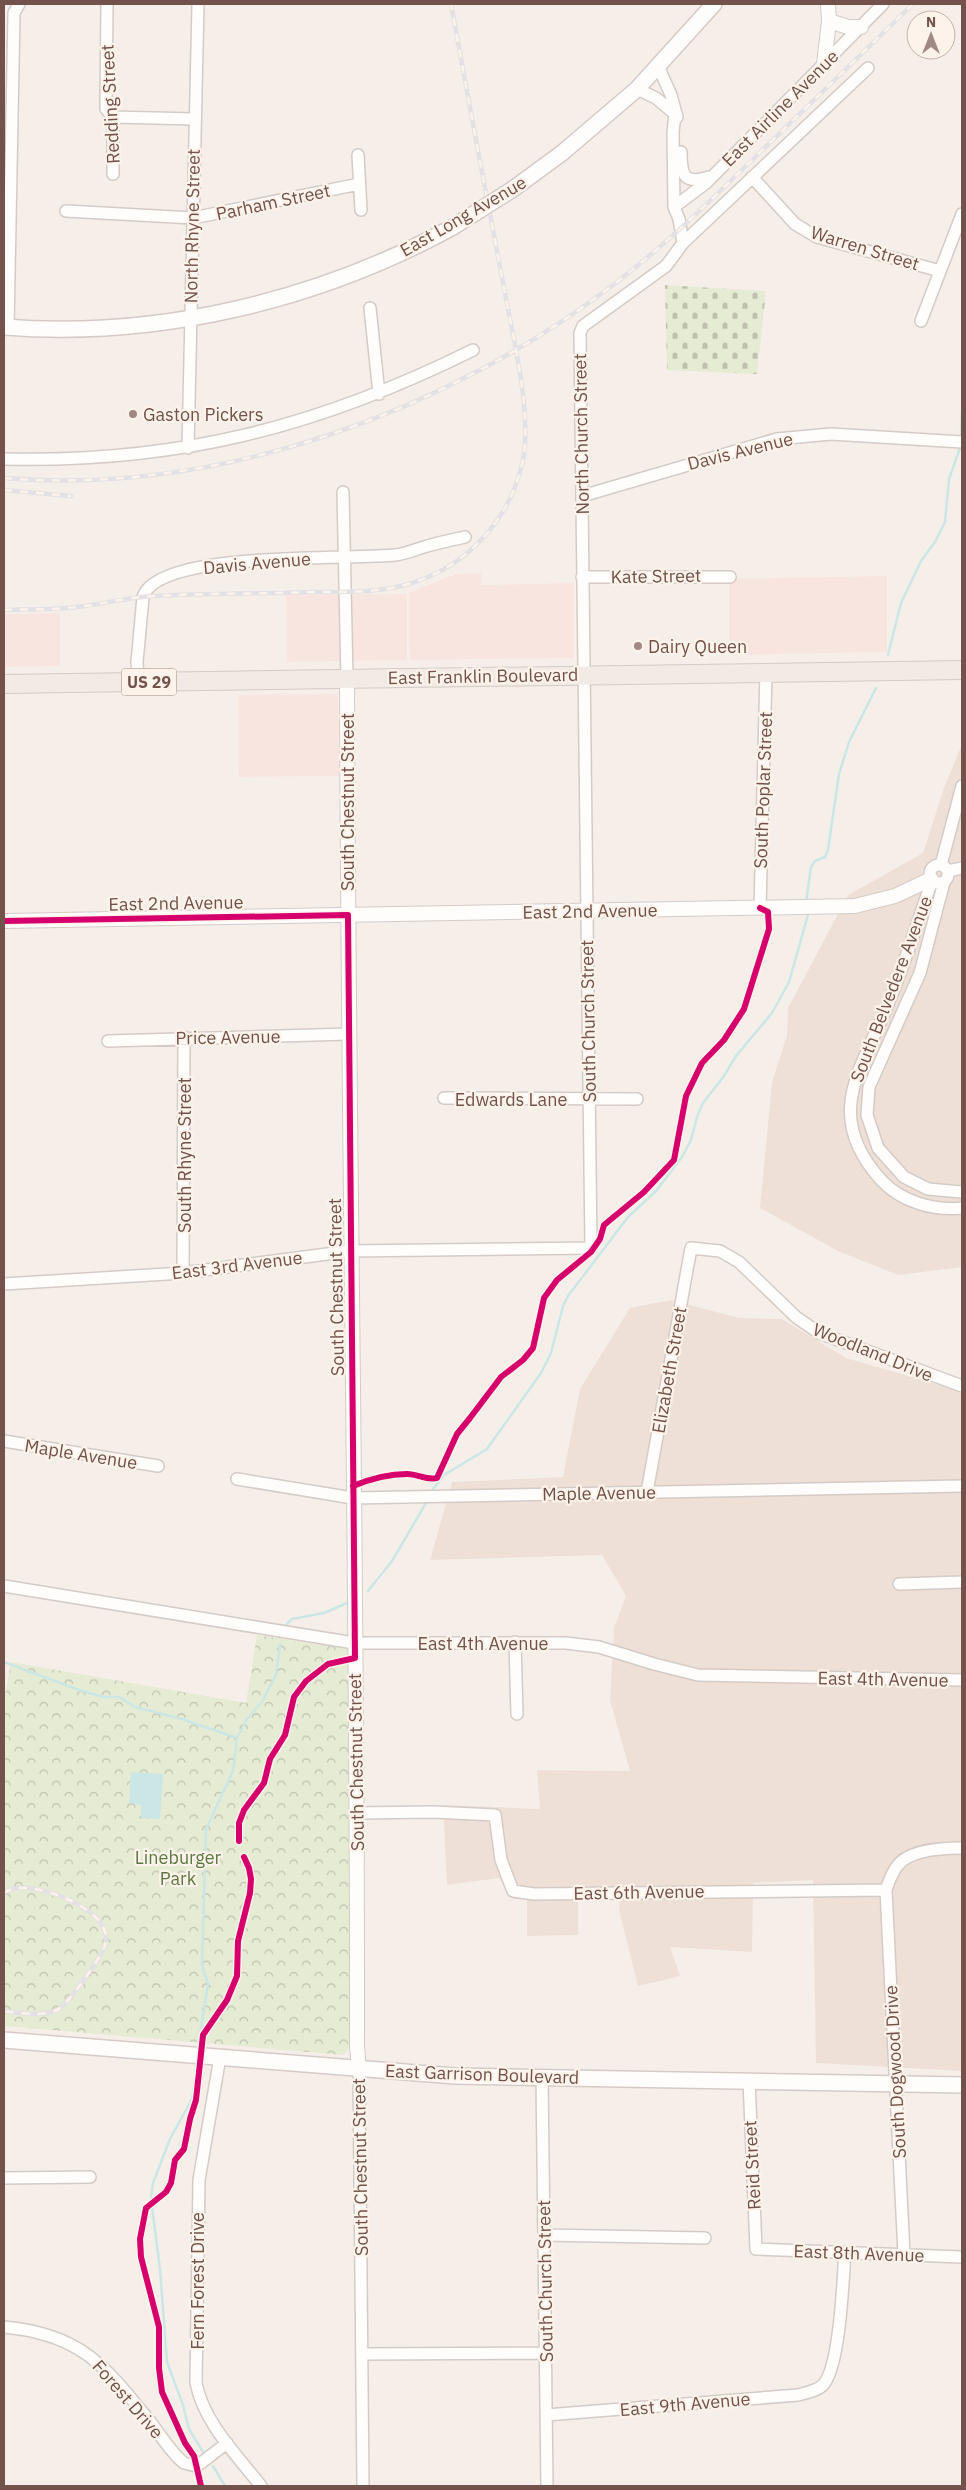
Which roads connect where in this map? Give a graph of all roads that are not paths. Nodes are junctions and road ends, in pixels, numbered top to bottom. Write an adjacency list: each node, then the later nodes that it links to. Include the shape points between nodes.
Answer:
1 (19, 4): 31 (street, via 14,13)
2 (107, 4): 14 (street, Redding Street, via 106,109)
3 (198, 4): 15 (street, North Rhyne Street)
4 (714, 4): 10 (main road, East Long Avenue)
5 (828, 4): 7 (street)
6 (883, 4): 8 (street, East Airline Avenue)
7 (829, 21): 8 (street); 9 (street)
8 (861, 27): 9 (street, East Airline Avenue)
9 (824, 64): 18 (street, East Airline Avenue)
10 (659, 68): 12 (main road, East Long Avenue); 13 (street, via 675,104)
11 (868, 68): 19 (street, East Airline Avenue)
12 (637, 89): 13 (street, via 656,98); 29 (main road, East Long Avenue, bridge, via 562,153 513,189 399,255 317,288)
13 (675, 114): 18 (street, via 679,120 682,173 697,181); 21 (street)
14 (113, 117): 15 (street); 17 (street, Redding Street)
15 (194, 118): 25 (street, North Rhyne Street)
16 (358, 154): 20 (street)
17 (113, 174)
18 (713, 176): 21 (street, East Airline Avenue)
19 (752, 177): 26 (street, East Airline Avenue); 27 (street, Warren Street, via 795,224 817,238)
20 (359, 184): 22 (street); 25 (street, Parham Street)
21 (674, 208): 26 (street)
22 (360, 210)
23 (66, 212): 25 (street, Parham Street)
24 (962, 214): 27 (street)
25 (193, 218): 29 (street, North Rhyne Street)
26 (683, 243): 38 (street, North Church Street, via 666,266 583,326 580,334)
27 (940, 271): 30 (street)
28 (370, 308): 33 (street)
29 (190, 318): 31 (main road, East Long Avenue, via 117,327); 35 (street, North Rhyne Street)
30 (921, 321)
31 (6, 327)
32 (473, 350): 33 (street)
33 (379, 394): 35 (street, via 290,424)
34 (962, 442): 38 (street, Davis Avenue, via 832,434 777,439)
35 (188, 448): 36 (street, via 83,459)
36 (4, 459)
37 (343, 492): 40 (street)
38 (582, 496): 42 (street, North Church Street)
39 (465, 537): 40 (street, Davis Avenue, via 395,555)
40 (346, 556): 46 (street); 47 (street, Davis Avenue, via 261,560 198,568 159,578 145,589 143,597)
41 (730, 576): 42 (street, Kate Street)
42 (582, 577): 45 (street, North Church Street)
43 (962, 670): 44 (main road, East Franklin Boulevard / US 29)
44 (766, 672): 45 (main road, East Franklin Boulevard / US 29); 53 (street, South Poplar Street)
45 (583, 674): 46 (main road, East Franklin Boulevard / US 29); 54 (street, South Church Street)
46 (347, 678): 47 (main road, East Franklin Boulevard / US 29); 55 (street, South Chestnut Street)
47 (138, 682): 48 (main road, East Franklin Boulevard / US 29)
48 (4, 684)
49 (962, 786): 50 (street)
50 (944, 868): 51 (street); 52 (street, via 948,879); 52 (street, via 935,866 931,870)
51 (962, 868)
52 (936, 881): 53 (street, East 2nd Avenue, via 855,906); 63 (street, South Belvedere Avenue, via 920,973 869,1087 867,1114 878,1148 904,1177 928,1189); 64 (street, South Belvedere Avenue, via 890,1000 854,1080 851,1120 864,1158 895,1192 924,1205)
53 (760, 908): 54 (street, East 2nd Avenue)
54 (587, 911): 55 (street, East 2nd Avenue); 61 (street, South Church Street)
55 (348, 915): 56 (street, East 2nd Avenue); 57 (street, South Chestnut Street)
56 (4, 921)
57 (348, 1034): 58 (street, Price Avenue); 67 (street, South Chestnut Street)
58 (184, 1037): 59 (street, Price Avenue); 68 (street, South Rhyne Street)
59 (108, 1041)
60 (444, 1098): 61 (street, Edwards Lane)
61 (589, 1099): 62 (street, Edwards Lane); 65 (street, South Church Street)
62 (637, 1099)
63 (962, 1192)
64 (962, 1208)
65 (590, 1248): 67 (street, East 3rd Avenue)
66 (691, 1248): 70 (street, Woodland Drive, via 720,1251 739,1262 796,1317 819,1333); 75 (street, Elizabeth Street)
67 (350, 1251): 68 (street, East 3rd Avenue); 76 (street, South Chestnut Street)
68 (183, 1273): 69 (street, East 3rd Avenue)
69 (4, 1284)
70 (962, 1386)
71 (4, 1441): 72 (street, Maple Avenue)
72 (158, 1466)
73 (237, 1479): 76 (street, Maple Avenue)
74 (962, 1486): 75 (street, Maple Avenue)
75 (647, 1492): 76 (street, Maple Avenue)
76 (353, 1498): 81 (street, South Chestnut Street)
77 (962, 1582): 78 (street)
78 (899, 1584)
79 (4, 1586): 81 (street, East 4th Avenue)
80 (515, 1642): 81 (street, East 4th Avenue); 82 (street, East 4th Avenue, via 599,1646 698,1675); 83 (street)
81 (354, 1643): 84 (street, South Chestnut Street)
82 (962, 1680)
83 (517, 1714)
84 (357, 1813): 86 (street, East 6th Avenue, via 495,1815 501,1860 513,1891 534,1894); 89 (street, South Chestnut Street)
85 (962, 1848): 86 (street, via 912,1856 899,1864)
86 (886, 1890): 92 (street, South Dogwood Drive)
87 (4, 2040): 88 (main road, East Garrison Boulevard)
88 (220, 2058): 89 (main road, East Garrison Boulevard); 106 (street, Fern Forest Drive, via 199,2180 196,2383 205,2412)
89 (359, 2069): 90 (main road, East Garrison Boulevard, via 446,2075); 104 (street, South Chestnut Street)
90 (542, 2076): 91 (main road, East Garrison Boulevard); 96 (street, South Church Street)
91 (749, 2080): 92 (main road, East Garrison Boulevard); 98 (street, Reid Street)
92 (895, 2083): 93 (main road, East Garrison Boulevard); 100 (street, South Dogwood Drive)
93 (962, 2085)
94 (90, 2177): 95 (street)
95 (4, 2178)
96 (544, 2235): 97 (street); 103 (street, South Church Street)
97 (705, 2238)
98 (756, 2249): 99 (street, East 8th Avenue)
99 (845, 2252): 100 (street, East 8th Avenue); 105 (street, East 9th Avenue, via 834,2359 822,2386 798,2395)
100 (904, 2254): 101 (street, East 8th Avenue)
101 (962, 2257)
102 (4, 2327): 106 (street, Forest Drive, via 60,2339 95,2359 115,2378 179,2459 188,2464 201,2463)
103 (546, 2353): 104 (street); 105 (street, South Church Street)
104 (362, 2354): 108 (street, South Chestnut Street)
105 (546, 2415): 109 (street, South Church Street)
106 (227, 2443): 107 (street, Fern Forest Drive)
107 (261, 2486)
108 (363, 2486)
109 (547, 2486)

